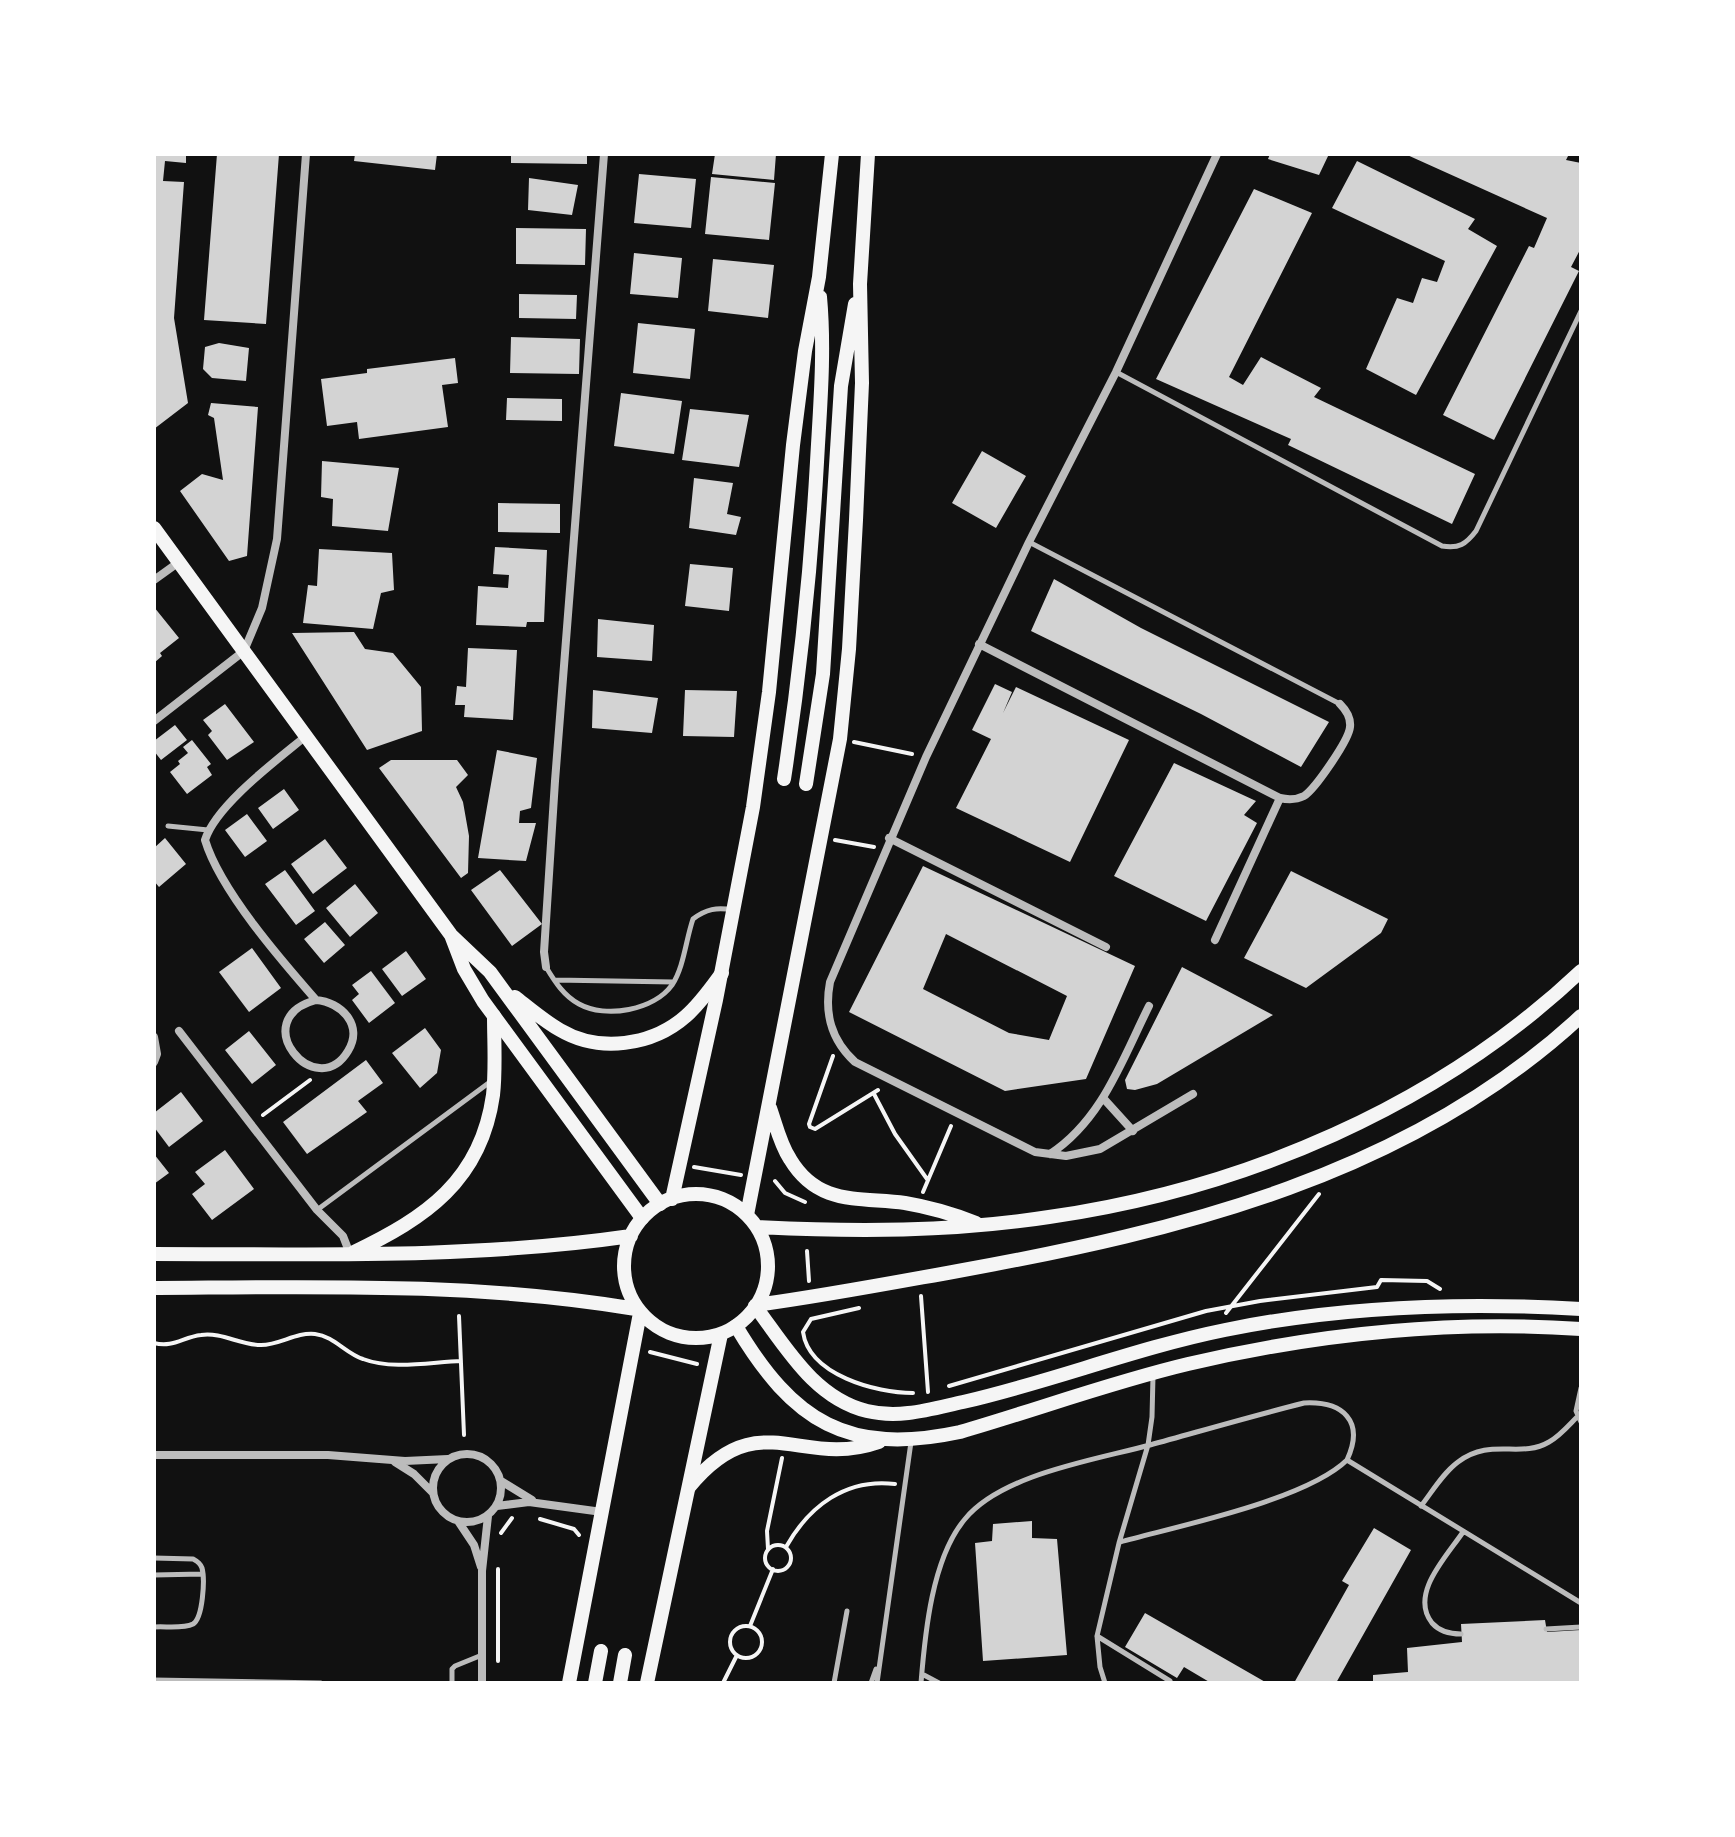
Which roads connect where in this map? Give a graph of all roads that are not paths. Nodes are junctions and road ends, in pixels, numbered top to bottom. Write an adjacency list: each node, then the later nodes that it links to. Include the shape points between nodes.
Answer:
1 (306, 154): 15 (street, via 274,563)
2 (604, 154): 29 (street, via 555,781)
3 (832, 154): 6 (main road)
4 (868, 154): 7 (main road)
5 (1217, 154): 9 (street)
6 (819, 277): 19 (main road, via 823,352 812,545); 25 (main road, via 793,445 769,692)
7 (860, 284): 20 (main road, via 841,386 829,618); 45 (main road, via 862,383 840,739)
8 (1581, 311): 9 (lane, via 1476,531 1453,548)
9 (1116, 372): 11 (street)
10 (154, 528): 12 (main road)
11 (1029, 542): 14 (street); 16 (lane)
12 (179, 562): 13 (street); 15 (main road)
13 (154, 580)
14 (979, 644): 21 (street); 24 (street)
15 (244, 651): 17 (street); 18 (main road)
16 (1340, 704): 21 (street, via 1350,727 1344,741 1306,795)
17 (154, 721)
18 (306, 736): 23 (street, via 233,800); 26 (main road)
19 (784, 779)
20 (806, 784)
21 (1280, 798): 27 (street)
22 (168, 826): 23 (lane)
23 (208, 830): 35 (street, via 205,840 219,874)
24 (889, 838): 28 (street); 47 (street, via 830,982 827,1014 838,1043 855,1062 1020,1147)
25 (734, 910): 31 (main road); 33 (lane, via 719,907 693,919)
26 (451, 935): 34 (main road); 37 (main road, via 464,969)
27 (1215, 940)
28 (1106, 947)
29 (546, 967): 32 (lane)
30 (1581, 971): 52 (main road, via 1461,1066 1350,1128 1173,1191 1049,1217)
31 (722, 973): 34 (main road, via 673,1026 627,1043 593,1042 562,1032); 48 (main road)
32 (554, 980): 33 (lane); 33 (lane, via 578,1004 596,1011 643,1005 661,997)
33 (674, 982)
34 (501, 986): 48 (main road)
35 (316, 1000): 35 (street, via 290,1017 286,1037 294,1057 323,1068 349,1051 353,1030 345,1011)
36 (1149, 1006): 44 (street)
37 (494, 1016): 42 (main road); 51 (main road)
38 (1581, 1016): 58 (main road, via 1486,1090 1389,1146 1243,1205 1049,1255)
39 (179, 1031): 49 (street)
40 (154, 1037): 41 (street)
41 (154, 1062)
42 (494, 1079): 49 (lane); 56 (main road, via 480,1141 453,1186 413,1221)
43 (1193, 1094): 46 (street)
44 (1104, 1099): 46 (street); 47 (street, via 1076,1135)
45 (769, 1103): 50 (main road); 52 (main road, via 790,1159 819,1189 843,1199 917,1206)
46 (1133, 1131): 47 (street, via 1084,1154)
47 (1049, 1155)
48 (666, 1201): 50 (main road, via 706,1194); 51 (main road)
49 (317, 1210): 56 (street, via 343,1236)
50 (747, 1215): 53 (main road)
51 (642, 1218): 54 (main road)
52 (980, 1225): 53 (main road, via 869,1231)
53 (757, 1227): 58 (main road, via 769,1267)
54 (631, 1236): 56 (main road, via 491,1249); 60 (main road, via 625,1280)
55 (154, 1254): 56 (main road)
56 (350, 1254)
57 (154, 1288): 60 (main road, via 461,1289)
58 (755, 1306): 59 (main road, via 823,1390 851,1406 887,1414 1007,1392 1210,1334 1299,1318 1450,1306); 61 (main road)
59 (1581, 1309)
60 (638, 1311): 63 (main road, via 653,1325 685,1339); 80 (main road)
61 (736, 1326): 63 (main road); 67 (main road, via 787,1396 803,1409 838,1430)
62 (1581, 1329): 64 (main road, via 1391,1331 1187,1364)
63 (721, 1334): 75 (main road)
64 (1153, 1375): 68 (main road, via 960,1432); 69 (lane)
65 (1581, 1388): 66 (lane)
66 (1579, 1419): 79 (lane, via 1541,1446 1494,1447 1470,1455 1449,1470)
67 (885, 1440): 68 (main road); 75 (main road, via 837,1450 760,1442 714,1460)
68 (912, 1440): 110 (lane)
69 (1148, 1445): 73 (lane, via 1318,1402 1348,1417 1354,1429); 84 (lane); 99 (lane, via 1030,1479 965,1518 942,1560)
70 (154, 1455): 72 (street)
71 (448, 1459): 72 (street); 74 (street, via 463,1453 480,1456 494,1466); 76 (street, via 437,1471)
72 (391, 1460): 76 (street)
73 (1347, 1460): 79 (lane); 84 (lane, via 1297,1489)
74 (501, 1481): 77 (street); 78 (street)
75 (689, 1487): 108 (main road)
76 (433, 1493): 82 (street, via 439,1508)
77 (541, 1503): 78 (street); 80 (street)
78 (497, 1506): 81 (street)
79 (1421, 1506): 83 (lane)
80 (602, 1512): 105 (main road)
81 (488, 1516): 82 (street); 86 (street)
82 (458, 1521): 86 (street, via 474,1545)
83 (1463, 1532): 89 (lane); 94 (lane, via 1427,1587 1424,1605 1437,1627)
84 (1119, 1543): 95 (lane)
85 (154, 1558): 87 (lane, via 193,1559)
86 (482, 1571): 97 (street)
87 (202, 1574): 88 (lane); 91 (lane, via 198,1619 189,1626)
88 (154, 1575)
89 (1581, 1603)
90 (847, 1611): 109 (lane)
91 (154, 1627)
92 (1581, 1627): 93 (lane)
93 (1546, 1629)
94 (1461, 1634)
95 (1097, 1636): 101 (lane); 113 (lane)
96 (601, 1651): 106 (main road)
97 (482, 1655): 103 (lane, via 455,1666); 104 (street)
98 (625, 1655): 107 (main road)
99 (922, 1674): 111 (lane); 112 (lane)
100 (154, 1680): 102 (lane)
101 (1170, 1681)
102 (321, 1683)
103 (452, 1683)
104 (482, 1683)
105 (569, 1683)
106 (595, 1683)
107 (620, 1683)
108 (647, 1683)
109 (834, 1683)
110 (874, 1683)
111 (921, 1683)
112 (939, 1683)
113 (1105, 1683)

